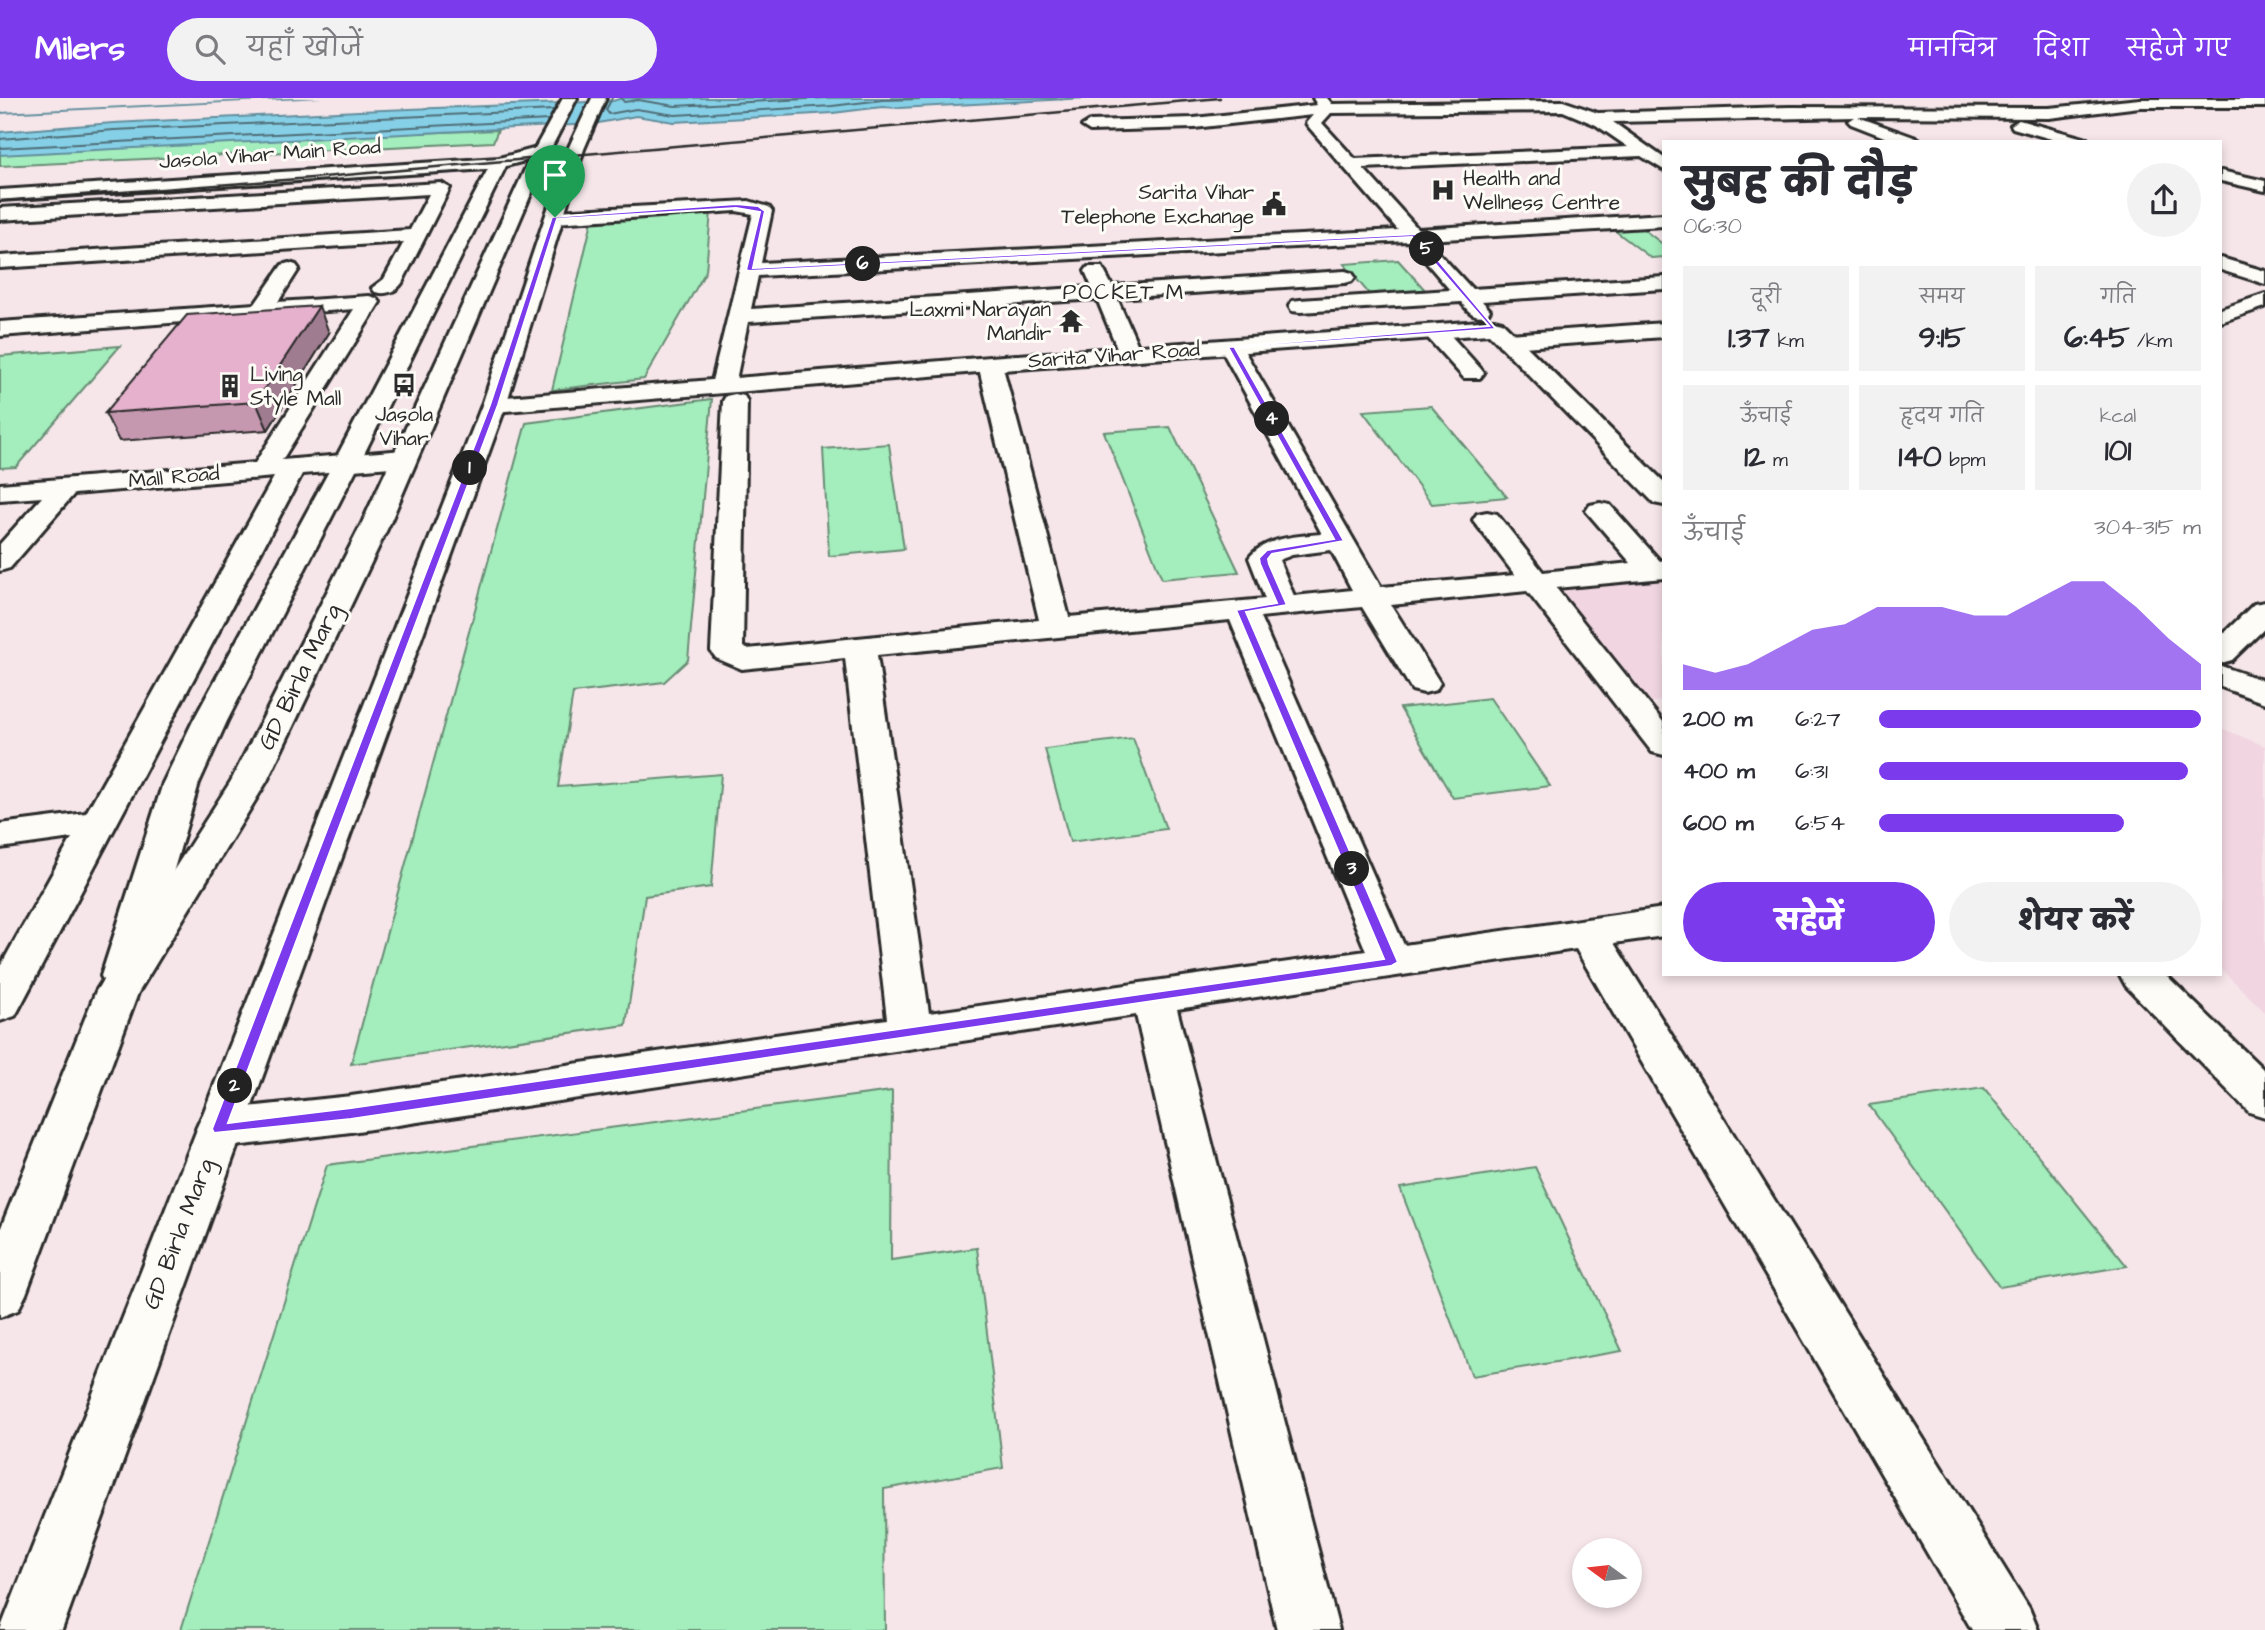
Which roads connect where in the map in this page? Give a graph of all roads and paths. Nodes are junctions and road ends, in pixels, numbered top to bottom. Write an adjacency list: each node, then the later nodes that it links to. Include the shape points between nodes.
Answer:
1 (569, 98): 21 (street, GD Birla Marg)
2 (598, 98): 36 (street, GD Birla Marg)
3 (1235, 102): 12 (street)
4 (1324, 103): 5 (street); 12 (street); 22 (street, via 1314,124)
5 (1410, 103): 13 (street, via 1563,106)
6 (2265, 103): 7 (street)
7 (2231, 104): 10 (street, via 2140,103 2061,113); 14 (street)
8 (1842, 113): 9 (street); 11 (street); 18 (street)
9 (1951, 113): 10 (street); 16 (street)
10 (1980, 113): 19 (street)
11 (1648, 115): 13 (street); 17 (street)
12 (1251, 118): 15 (street)
13 (1593, 118): 20 (street)
14 (2265, 120)
15 (1090, 126)
16 (1983, 132)
17 (1679, 134)
18 (1907, 140)
19 (2074, 140)
20 (1644, 151): 22 (street); 23 (street)
21 (536, 164): 24 (street, Jasola Vihar Main Road); 24 (street, Jasola Vihar Main Road); 85 (street, GD Birla Marg)
22 (1349, 164): 39 (street)
23 (1662, 164)
24 (497, 168): 26 (street, Jasola Vihar Main Road); 28 (street, Jasola Vihar Main Road); 86 (street)
25 (2222, 176): 27 (street)
26 (378, 184): 30 (street, Jasola Vihar Main Road); 31 (street); 32 (street); 33 (street, via 441,188)
27 (2265, 186)
28 (0, 195)
29 (0, 203): 30 (street, Jasola Vihar Main Road)
30 (96, 203): 31 (street); 34 (street)
31 (185, 203): 37 (street)
32 (366, 208)
33 (427, 212): 35 (street); 40 (street)
34 (0, 214)
35 (400, 214)
36 (555, 217): 56 (street, via 758,208 763,211); 84 (street, GD Birla Marg)
37 (169, 219)
38 (1662, 220): 39 (street)
39 (1414, 235): 44 (street); 45 (street)
40 (416, 236): 49 (street); 50 (street)
41 (17, 242): 42 (street)
42 (0, 253)
43 (1458, 253): 45 (street)
44 (1086, 254): 56 (street); 62 (street)
45 (1431, 254): 46 (street); 59 (street)
46 (1404, 256)
47 (2222, 257): 48 (street)
48 (2265, 260)
49 (404, 261): 51 (street); 63 (street, via 392,283)
50 (0, 262)
51 (378, 263)
52 (2222, 264): 60 (street)
53 (314, 267): 55 (street)
54 (1348, 268): 62 (street)
55 (289, 269): 57 (street); 69 (street)
56 (749, 270): 67 (street)
57 (261, 271)
58 (1474, 271): 59 (street)
59 (1447, 273): 64 (street)
60 (2265, 278)
61 (1662, 283): 64 (street)
62 (1100, 284): 67 (street); 72 (street)
63 (382, 288)
64 (1466, 295): 68 (street); 73 (street)
65 (2265, 300): 71 (street)
66 (1662, 302): 73 (street)
67 (739, 306): 78 (street)
68 (1279, 307)
69 (262, 310): 74 (street); 87 (street, via 369,302)
70 (1142, 316): 72 (street)
71 (2222, 316)
72 (1115, 318): 80 (street)
73 (1494, 327): 75 (street); 76 (street, Sarita Vihar Road); 90 (street)
74 (0, 329)
75 (1662, 331)
76 (1435, 332): 79 (street, Sarita Vihar Road); 82 (street)
77 (758, 340): 78 (street)
78 (732, 341): 83 (street)
79 (1231, 347): 80 (street, Sarita Vihar Road); 93 (street)
80 (1131, 355): 81 (street, Sarita Vihar Road)
81 (990, 364): 83 (street, Sarita Vihar Road); 101 (street)
82 (1472, 373)
83 (729, 393): 84 (street, Sarita Vihar Road); 102 (street, via 727,651 742,659)
84 (494, 405): 119 (street, GD Birla Marg)
85 (404, 458): 86 (street, Mall Road); 114 (street, GD Birla Marg, via 249,781)
86 (347, 462): 87 (street, Mall Road); 114 (street, via 181,783)
87 (279, 468): 88 (street, Mall Road); 108 (street)
88 (66, 486): 89 (street, Mall Road); 94 (street)
89 (0, 492)
90 (1662, 495)
91 (1600, 511): 95 (street)
92 (1487, 520): 96 (street)
93 (1339, 541): 97 (street); 98 (street, via 1279,549 1264,558)
94 (0, 562)
95 (1659, 570): 96 (street)
96 (1535, 581): 97 (street); 107 (street)
97 (1371, 597): 98 (street); 105 (street)
98 (1283, 605): 99 (street)
99 (1241, 610): 101 (street); 112 (street)
100 (2265, 611): 103 (street)
101 (1056, 628): 102 (street)
102 (860, 647): 117 (street)
103 (2222, 652)
104 (2222, 676): 106 (street)
105 (1424, 683)
106 (2265, 693)
107 (1662, 742)
108 (99, 823): 109 (street); 116 (street)
109 (0, 836)
110 (1662, 922): 111 (street)
111 (1587, 933): 112 (street); 123 (street)
112 (1391, 962): 115 (street)
113 (2142, 976): 118 (street)
114 (117, 991): 120 (street, GD Birla Marg)
115 (1153, 997): 117 (street); 122 (street)
116 (0, 1005)
117 (909, 1032): 119 (street, via 351,1114)
118 (2259, 1085)
119 (219, 1129): 121 (street, GD Birla Marg)
120 (0, 1294)
121 (31, 1630)
122 (1308, 1630)
123 (2007, 1630)

